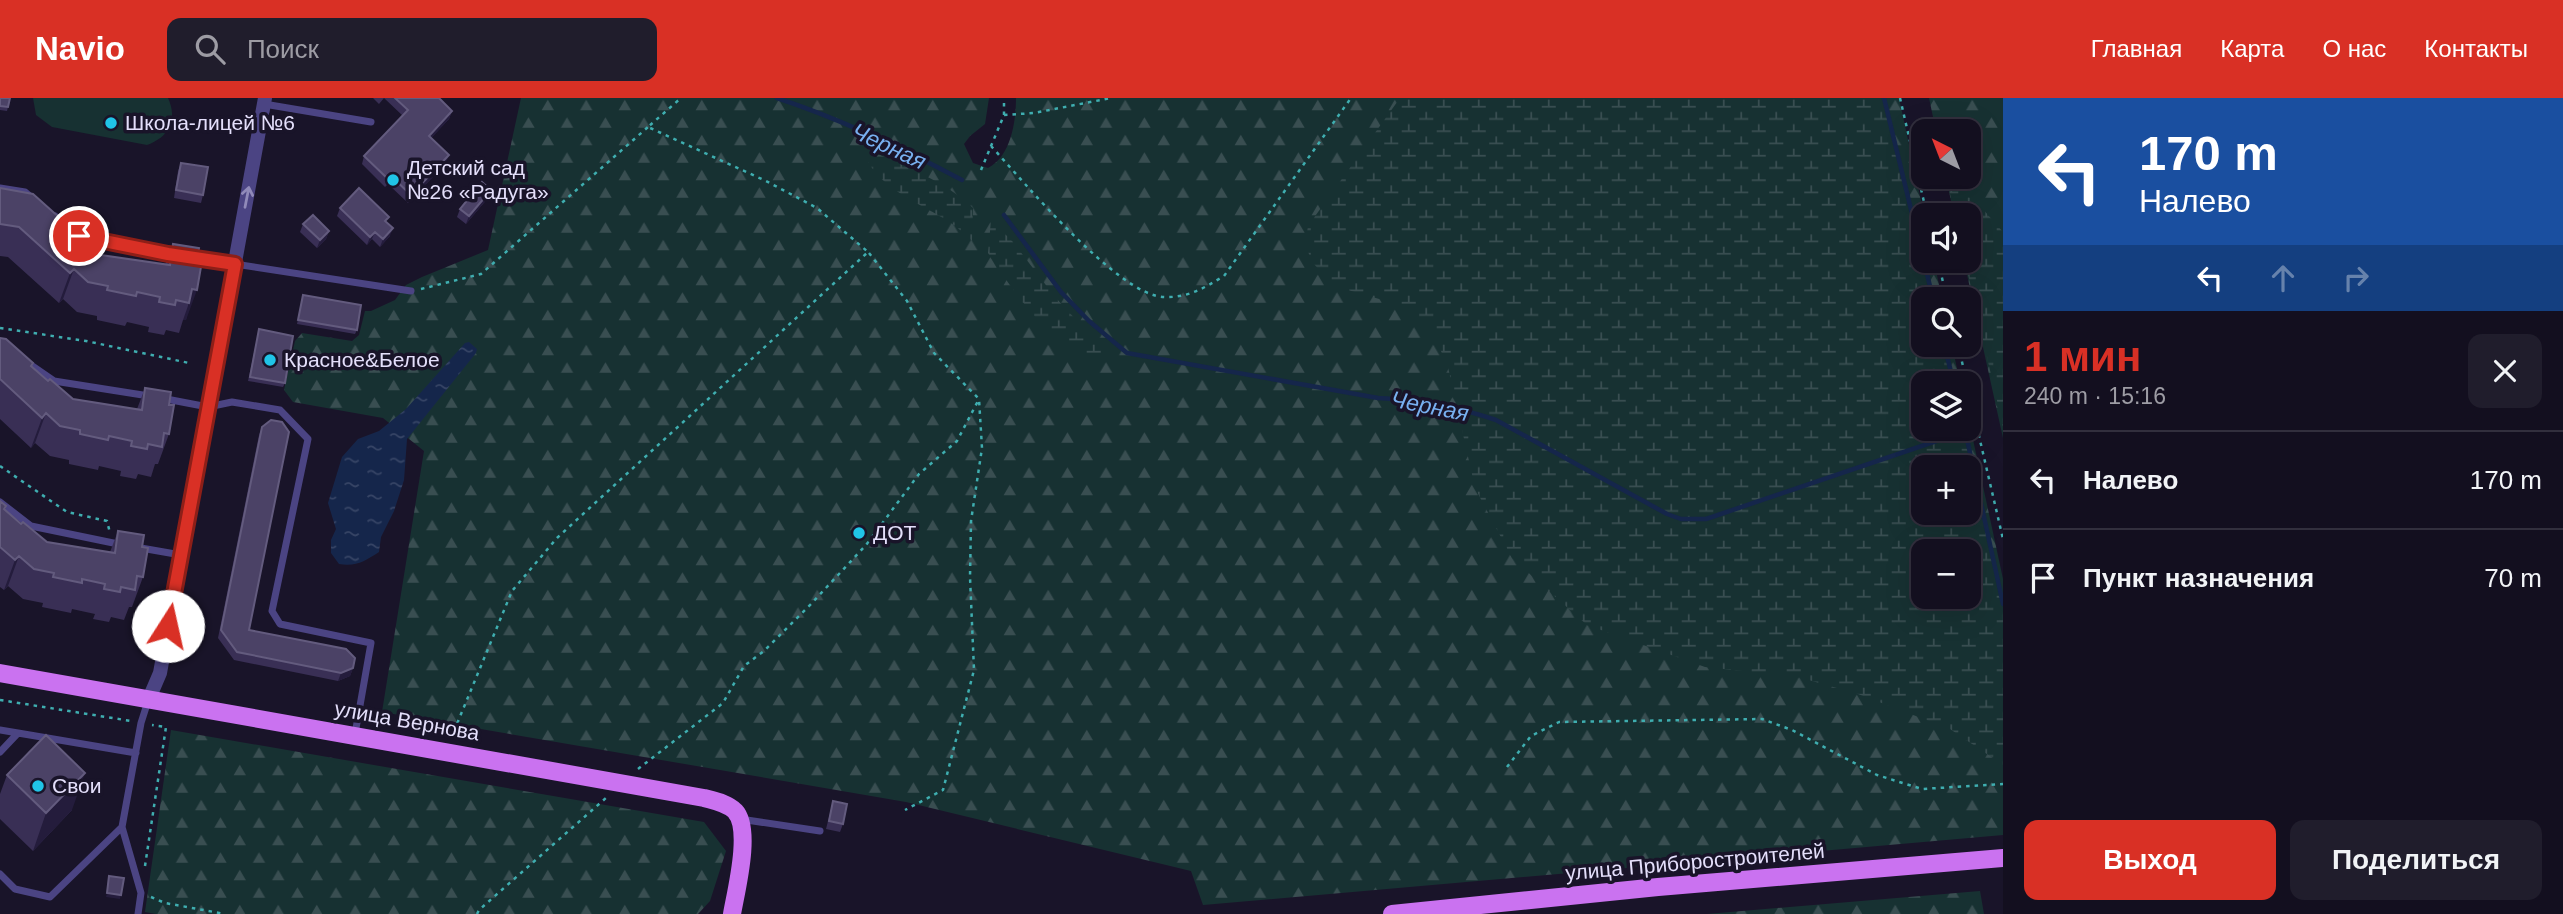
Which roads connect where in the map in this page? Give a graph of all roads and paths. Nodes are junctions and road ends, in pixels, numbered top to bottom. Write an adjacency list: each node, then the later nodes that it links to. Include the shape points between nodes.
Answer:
1 (681, 98): 9 (path)
2 (1004, 98): 7 (path)
3 (1111, 98): 7 (path)
4 (1351, 98): 10 (path, via 1224,276 1194,294 1161,297 1128,281 1095,256)
5 (1900, 98): 14 (path)
6 (265, 101): 8 (lane); 17 (street, one-way to 6)
7 (1004, 115): 10 (path)
8 (371, 122)
9 (648, 127): 16 (path, via 817,208); 18 (path, via 481,274)
10 (991, 146): 11 (path)
11 (981, 170)
12 (0, 188): 13 (lane, via 25,192)
13 (36, 201)
14 (1924, 203)
15 (47, 210): 17 (lane, via 79,236)
16 (868, 252): 22 (path, via 907,301 934,353); 35 (path, via 557,538 512,591)
17 (235, 264): 18 (lane); 23 (street)
18 (411, 291)
19 (0, 328): 21 (path)
20 (22, 359): 23 (lane, via 54,381)
21 (189, 363)
22 (979, 399): 41 (path, via 957,441 919,474 875,535 811,604 744,666 723,703); 43 (path, via 982,448 971,521 974,670 943,790)
23 (208, 407): 29 (street); 37 (lane, via 232,402 280,410 308,439 272,611 280,624 371,643)
24 (1980, 441): 27 (path)
25 (0, 466): 28 (path, via 66,512 107,521)
26 (0, 502): 28 (lane, via 31,526)
27 (2003, 539)
28 (113, 543): 29 (lane)
29 (181, 555): 32 (street, via 160,673)
30 (0, 673): 32 (main road, улица Вернова)
31 (0, 700): 33 (path)
32 (148, 701): 33 (lane); 37 (main road, улица Вернова)
33 (141, 723): 39 (lane); 48 (path, via 166,727)
34 (0, 730): 36 (lane)
35 (454, 730)
36 (18, 733): 38 (lane); 39 (lane)
37 (355, 734): 41 (main road, улица Вернова)
38 (0, 752)
39 (136, 752): 45 (lane)
40 (1507, 767): 42 (path, via 1531,736 1559,722 1762,719 1877,775 1922,789)
41 (622, 783): 44 (main road, улица Вернова, via 724,804); 54 (path)
42 (2003, 784)
43 (905, 810)
44 (740, 818): 46 (lane); 50 (main road)
45 (122, 827): 49 (lane, via 50,897 15,889); 51 (lane)
46 (820, 831)
47 (2003, 858): 57 (main road, улица Приборостроителей)
48 (145, 865)
49 (0, 874)
50 (739, 878): 55 (main road); 56 (main road)
51 (141, 893): 52 (lane); 53 (path, via 165,903)
52 (138, 914)
53 (225, 914)
54 (478, 914)
55 (732, 914)
56 (746, 914)
57 (1392, 914)

